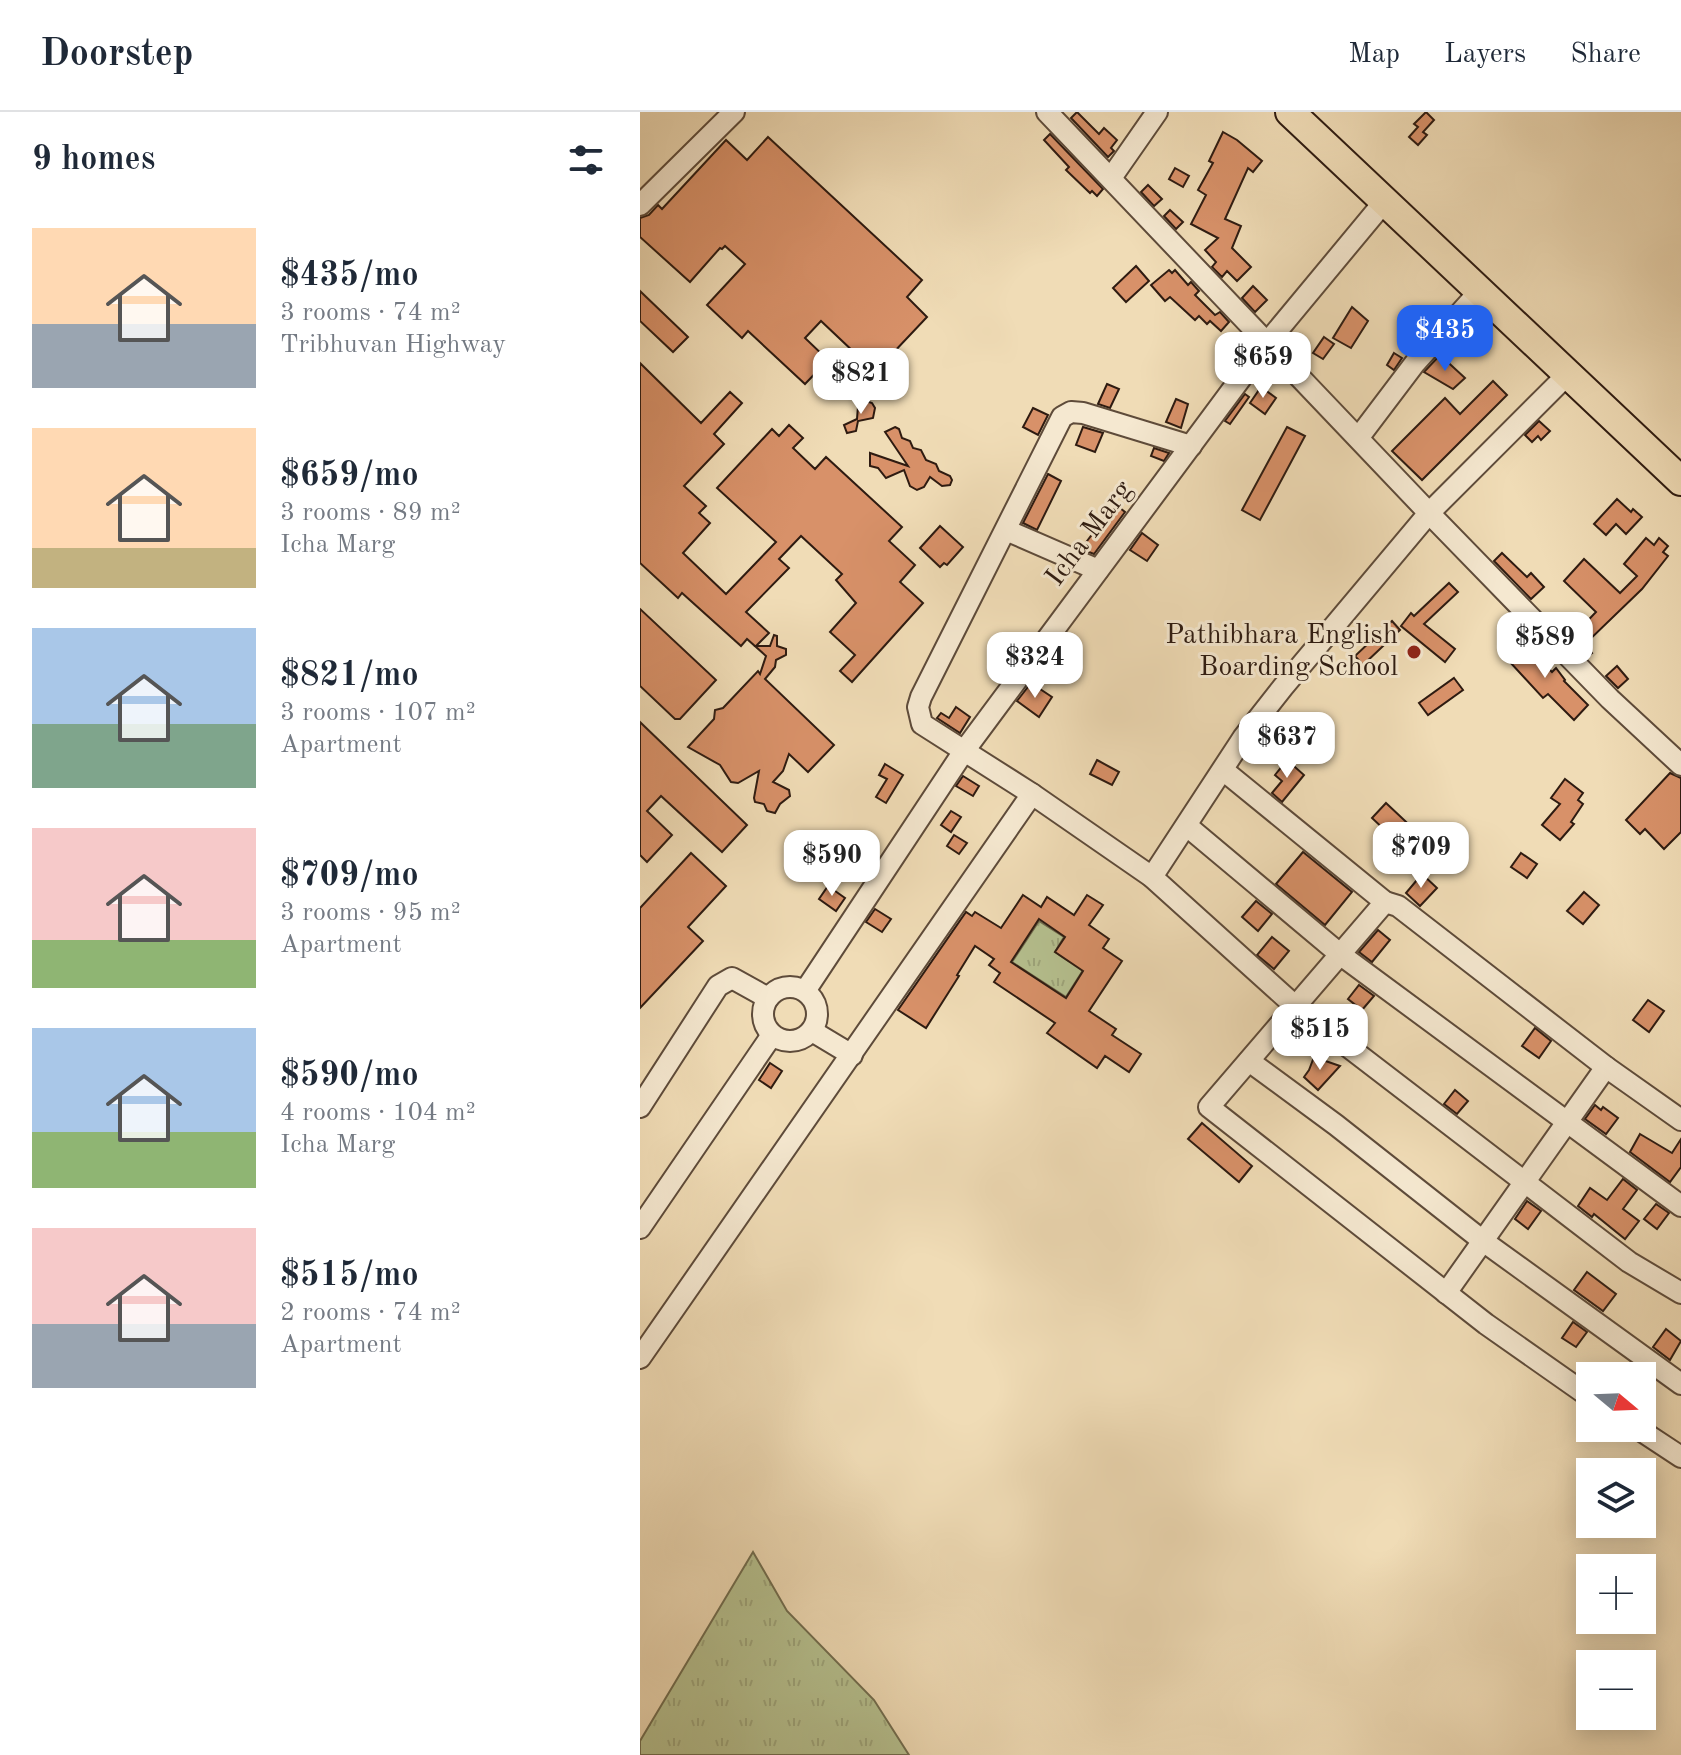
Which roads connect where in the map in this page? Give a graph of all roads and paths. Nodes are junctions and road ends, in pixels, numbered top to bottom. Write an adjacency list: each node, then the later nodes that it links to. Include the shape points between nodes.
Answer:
1 (734, 112): 7 (street)
2 (1047, 112): 5 (street)
3 (1157, 112): 5 (street)
4 (1290, 112): 6 (highway)
5 (1111, 178): 9 (street)
6 (1384, 202): 8 (highway); 9 (street, Icha Marg)
7 (640, 205)
8 (1480, 291): 10 (highway); 11 (street, via 1415,363)
9 (1267, 343): 11 (street); 12 (street, Icha Marg)
10 (1567, 375): 13 (highway); 14 (street)
11 (1359, 437): 14 (street)
12 (1191, 446): 15 (street, via 1071,412 1055,427); 16 (street, Icha Marg)
13 (1681, 481)
14 (1429, 513): 18 (street); 19 (street, via 1283,687)
15 (1006, 530): 16 (street); 17 (street, via 918,707 928,730)
16 (1098, 570): 17 (street, Icha Marg)
17 (964, 751): 20 (street); 25 (street, Icha Marg)
18 (1681, 765)
19 (1223, 770): 21 (street); 23 (street)
20 (1032, 794): 22 (street); 30 (street)
21 (1187, 826): 22 (street); 24 (street)
22 (1152, 877): 27 (street)
23 (1385, 902): 24 (street); 32 (street, via 1398,906)
24 (1341, 955): 27 (street); 35 (street)
25 (805, 991): 26 (street, via 785,987); 28 (street, via 816,1005)
26 (768, 998): 29 (street, via 762,1017); 33 (street, via 732,978 718,986)
27 (1295, 1006): 31 (street); 36 (street)
28 (812, 1031): 29 (street, via 788,1042); 30 (street)
29 (772, 1035): 38 (street)
30 (852, 1055): 42 (street)
31 (1249, 1061): 39 (street); 40 (street, via 1209,1107)
32 (1606, 1067): 34 (street); 35 (street)
33 (640, 1107)
34 (1681, 1120)
35 (1567, 1124): 36 (street); 37 (street)
36 (1526, 1182): 39 (street); 41 (street, via 1629,1262)
37 (1681, 1206)
38 (640, 1228)
39 (1483, 1241): 40 (street); 43 (street)
40 (1446, 1293): 44 (street)
41 (1681, 1293)
42 (641, 1356)
43 (1681, 1384)
44 (1576, 1387)
45 (1656, 1441): 46 (street)
46 (1681, 1457)

